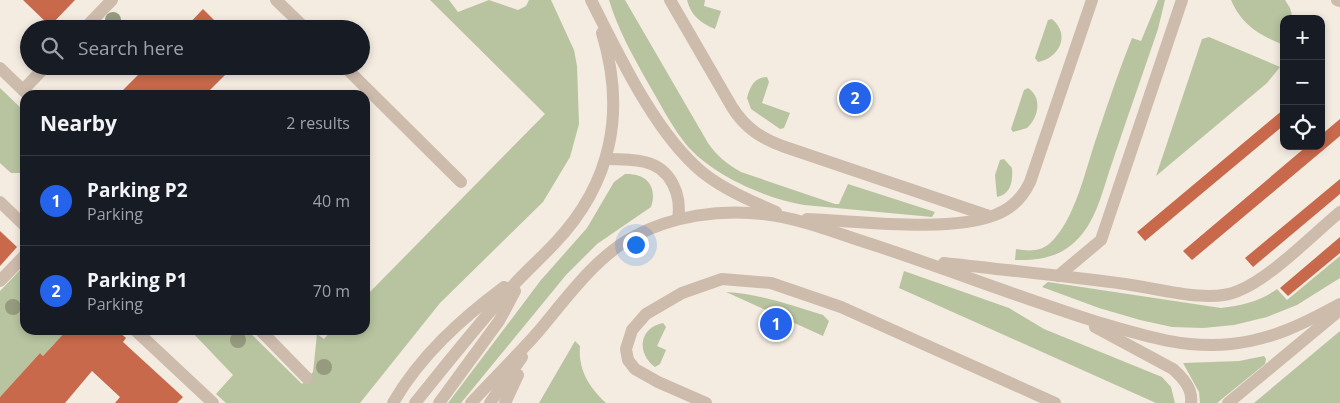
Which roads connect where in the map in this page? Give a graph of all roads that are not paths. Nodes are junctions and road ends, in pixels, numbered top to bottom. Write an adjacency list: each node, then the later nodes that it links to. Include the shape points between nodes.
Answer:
1 (112, 0): 7 (street)
2 (276, 0): 8 (street)
3 (670, 0): 20 (street, via 736,114 754,132 778,144)
4 (1092, 0): 20 (street, via 1030,182 1015,204)
5 (1182, 0): 27 (street, via 1101,240)
6 (593, 4): 16 (street, via 611,63 614,88 614,114); 21 (street, via 647,103 686,158 712,178)
7 (93, 20)
8 (297, 20)
9 (0, 68): 12 (street)
10 (39, 75): 13 (street)
11 (353, 75): 14 (street)
12 (23, 90)
13 (27, 90)
14 (368, 90)
15 (370, 92): 17 (street)
16 (606, 159): 22 (street, via 646,162 660,169 671,179 678,193); 26 (street, via 573,221)
17 (461, 182)
18 (0, 202): 23 (street)
19 (1340, 212): 27 (street, via 1262,278 1236,292 1203,295)
20 (990, 216): 21 (street, via 934,224)
21 (787, 218): 22 (street, via 742,213); 25 (street)
22 (678, 219): 32 (street, via 631,237 582,280)
23 (20, 221)
24 (20, 260): 28 (street)
25 (922, 261): 27 (street); 31 (street)
26 (526, 271): 37 (street, via 459,323 434,347); 38 (street, via 479,323); 39 (street, via 498,321)
27 (1058, 276)
28 (0, 281)
29 (1340, 304): 31 (street, via 1277,335 1231,344 1166,341)
30 (1340, 310): 46 (street)
31 (1071, 314): 45 (street, via 1173,369 1183,378)
32 (536, 334): 40 (street); 41 (street); 42 (street)
33 (146, 335): 36 (street)
34 (265, 335): 35 (street)
35 (308, 378)
36 (213, 403)
37 (393, 403)
38 (415, 403)
39 (439, 403)
40 (471, 403)
41 (490, 403)
42 (505, 403)
43 (706, 403): 44 (street, via 635,369 628,360 626,349 632,330 646,314 682,293 722,279 770,283 841,307)
44 (1054, 403)
45 (1191, 403)
46 (1228, 403)

